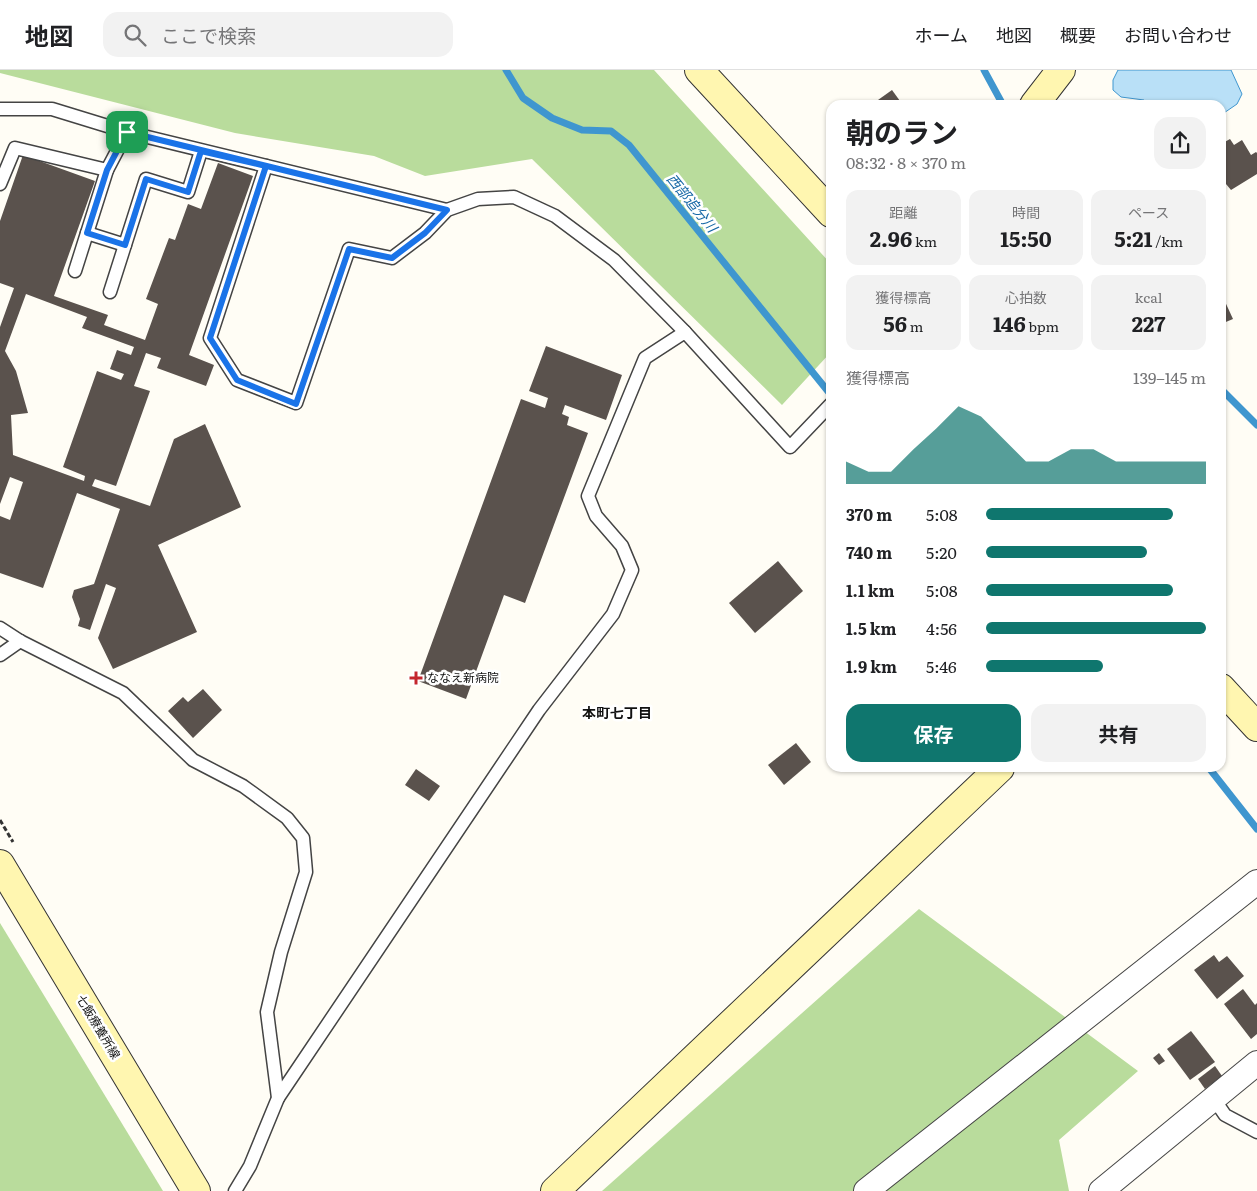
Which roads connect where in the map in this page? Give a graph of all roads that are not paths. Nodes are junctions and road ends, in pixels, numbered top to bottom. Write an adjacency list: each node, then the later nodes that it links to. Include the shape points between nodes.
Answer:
1 (699, 70): 10 (street)
2 (1061, 70): 3 (street)
3 (1038, 100)
4 (0, 109): 5 (lane, via 52,109)
5 (127, 132): 6 (lane); 8 (lane)
6 (201, 151): 7 (lane); 13 (lane, via 188,192 146,179)
7 (266, 166): 11 (lane); 11 (lane, via 210,338 237,380 296,404 349,249 392,258 425,233)
8 (107, 170): 9 (lane, via 15,148); 12 (lane)
9 (0, 184)
10 (826, 208)
11 (447, 210): 16 (lane, via 478,199 514,197 555,216 614,260)
12 (87, 233): 13 (lane); 14 (lane)
13 (125, 245): 15 (lane)
14 (75, 271)
15 (110, 292)
16 (685, 332): 17 (lane, via 790,447); 27 (lane, via 645,358 588,496 596,516 622,546 632,570 613,614 539,710)
17 (826, 409)
18 (0, 628): 19 (lane)
19 (20, 641): 20 (lane); 27 (lane, via 124,693 193,760 243,786 287,818 303,838 306,872 281,952 267,1012)
20 (0, 655)
21 (1226, 693): 22 (street)
22 (1257, 727)
23 (996, 772): 32 (street)
24 (0, 864): 30 (street, 七飯療養所線)
25 (1257, 882): 33 (street)
26 (1257, 1063): 28 (street)
27 (278, 1098): 31 (lane, via 250,1166)
28 (1214, 1099): 29 (lane, via 1225,1115); 34 (street)
29 (1257, 1132)
30 (196, 1191)
31 (235, 1191)
32 (555, 1191)
33 (866, 1191)
34 (1101, 1191)

